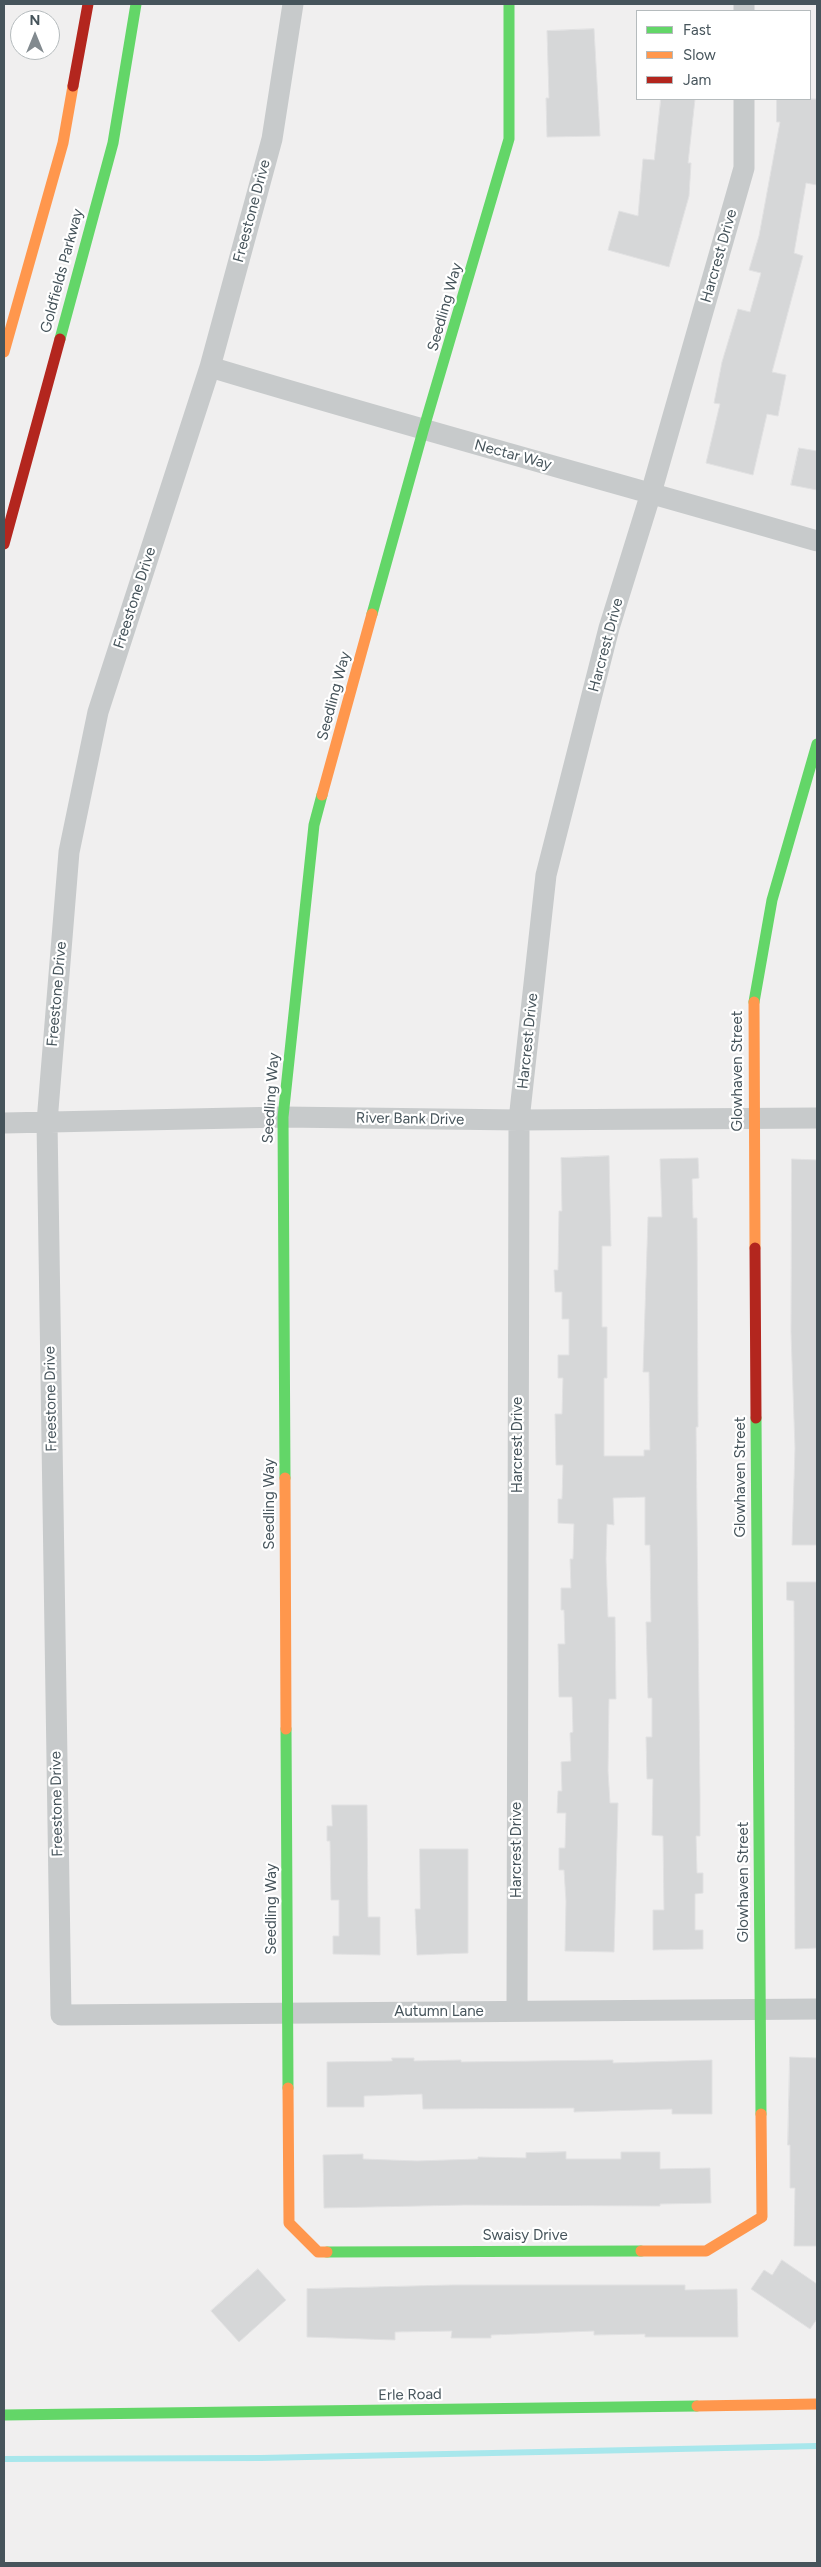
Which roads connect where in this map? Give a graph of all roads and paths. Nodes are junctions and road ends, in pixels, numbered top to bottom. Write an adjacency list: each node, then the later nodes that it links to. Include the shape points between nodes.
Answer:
1 (88, 4): 6 (street, via 63,144)
2 (136, 4): 11 (street, Goldfields Parkway, via 113,144)
3 (293, 4): 7 (street, Freestone Drive, via 272,139)
4 (509, 4): 8 (street, Seedling Way, via 509,139)
5 (744, 100): 9 (street, Harcrest Drive, via 744,168)
6 (4, 352)
7 (210, 367): 8 (street, Nectar Way); 17 (street, Freestone Drive, via 98,712 69,852)
8 (424, 431): 9 (street, Nectar Way); 13 (street, Seedling Way, via 314,825)
9 (651, 493): 10 (street, Nectar Way); 15 (street, Harcrest Drive, via 609,628 546,875)
10 (817, 541)
11 (4, 544)
12 (817, 744): 16 (street, Glowhaven Street, via 772,900 754,1000)
13 (283, 1117): 15 (street, River Bank Drive); 17 (street, River Bank Drive); 22 (street, Seedling Way)
14 (817, 1118): 16 (street, River Bank Drive)
15 (519, 1120): 16 (street, River Bank Drive); 21 (street, Harcrest Drive)
16 (753, 1120): 20 (street, Glowhaven Street)
17 (47, 1122): 18 (street, River Bank Drive); 23 (street, Freestone Drive)
18 (4, 1123)
19 (817, 2008): 20 (street, Autumn Lane)
20 (760, 2009): 21 (street, Autumn Lane); 24 (street, Glowhaven Street)
21 (516, 2011): 22 (street, Autumn Lane)
22 (288, 2013): 23 (street, Autumn Lane); 25 (street, Seedling Way)
23 (61, 2015)
24 (762, 2217): 25 (street, Swaisy Drive, via 706,2251 318,2252)
25 (289, 2223)
26 (817, 2404): 27 (street, Erle Road)
27 (4, 2416)

